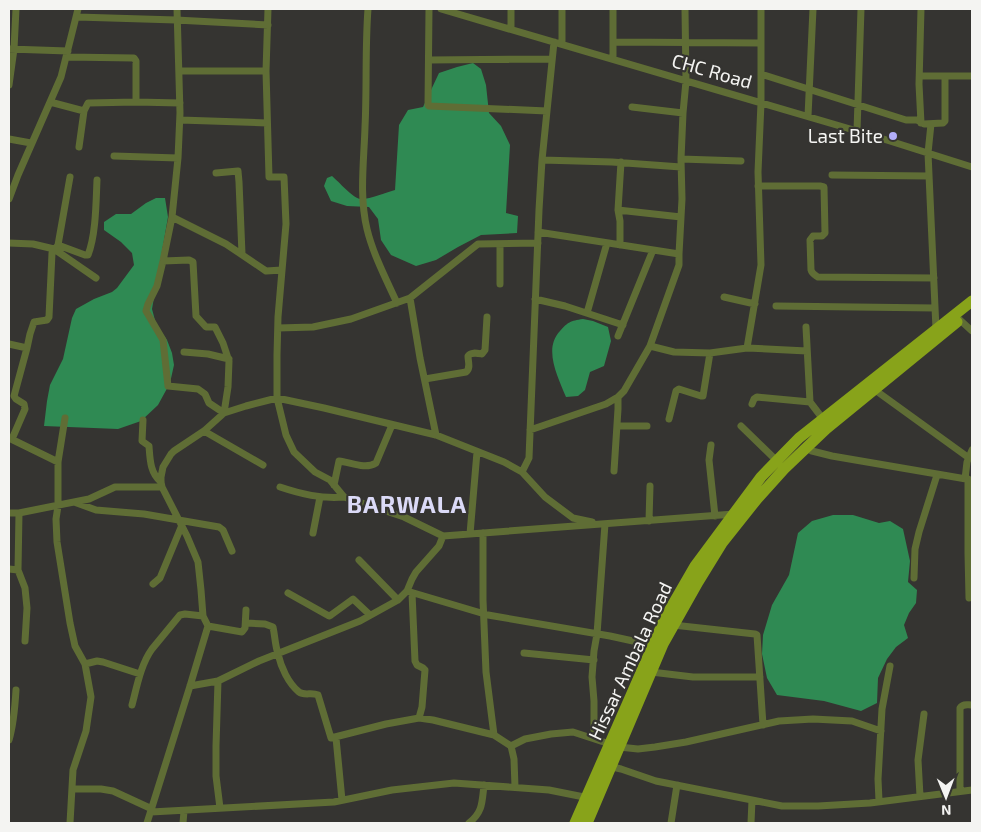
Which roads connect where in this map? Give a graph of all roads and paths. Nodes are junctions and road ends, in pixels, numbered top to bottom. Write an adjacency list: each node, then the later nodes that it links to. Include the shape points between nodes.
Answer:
1 (16, 9): 27 (street)
2 (74, 9): 3 (street)
3 (78, 9): 18 (street)
4 (177, 9): 19 (street)
5 (268, 9): 20 (street)
6 (368, 9): 97 (street, via 362,190 364,217)
7 (429, 9): 31 (street)
8 (441, 9): 17 (street, CHC Road)
9 (511, 9): 21 (street)
10 (562, 9): 25 (street)
11 (613, 9): 23 (street)
12 (685, 9): 24 (street)
13 (761, 9): 26 (street)
14 (813, 9): 40 (street)
15 (861, 9): 45 (street)
16 (920, 9): 35 (street)
17 (460, 12): 21 (street, CHC Road)
18 (77, 17): 19 (street); 28 (street)
19 (176, 20): 20 (street); 32 (street)
20 (268, 24): 33 (street)
21 (511, 29): 22 (street, CHC Road)
22 (554, 42): 25 (street, CHC Road); 29 (street)
23 (613, 42): 24 (street); 30 (street)
24 (686, 42): 26 (street); 38 (street)
25 (562, 44): 30 (street, CHC Road)
26 (761, 44): 34 (street)
27 (11, 49): 28 (street); 39 (street)
28 (67, 54): 41 (street, via 62,76); 42 (street, via 134,58)
29 (552, 59): 31 (street); 48 (street)
30 (614, 59): 38 (street, CHC Road)
31 (429, 60): 48 (street, via 429,106)
32 (179, 71): 33 (street); 43 (street)
33 (266, 72): 52 (street)
34 (761, 74): 40 (street); 44 (street)
35 (920, 76): 36 (street); 53 (street)
36 (945, 76): 37 (street); 54 (street, via 946,119 943,123)
37 (972, 76)
38 (686, 81): 44 (street, CHC Road); 49 (street)
39 (9, 85)
40 (809, 89): 45 (street); 50 (street)
41 (50, 102): 47 (street); 57 (street)
42 (136, 102): 43 (street); 47 (street, via 90,102)
43 (180, 103): 51 (street)
44 (760, 103): 50 (street, CHC Road); 73 (street)
45 (858, 104): 53 (street); 55 (street)
46 (632, 107): 49 (street)
47 (84, 111): 58 (street)
48 (547, 111): 63 (street)
49 (683, 113): 62 (street)
50 (808, 116): 55 (street, CHC Road)
51 (180, 120): 52 (street); 61 (street)
52 (267, 123): 89 (street, via 269,176 284,177 286,224)
53 (921, 123): 54 (street)
54 (931, 124): 59 (street)
55 (857, 131): 59 (street, CHC Road)
56 (9, 139): 57 (street)
57 (32, 143): 74 (street)
58 (79, 147)
59 (928, 153): 67 (street, CHC Road); 70 (street)
60 (114, 156): 61 (street)
61 (178, 158): 76 (street)
62 (681, 159): 64 (street); 66 (street)
63 (542, 160): 65 (street); 78 (street)
64 (741, 161)
65 (621, 162): 66 (street); 75 (street)
66 (681, 167): 77 (street)
67 (972, 167)
68 (216, 173): 86 (street, via 238,171)
69 (832, 175): 70 (street)
70 (929, 176): 91 (street)
71 (70, 177): 84 (street)
72 (97, 180): 84 (street, via 89,255)
73 (758, 186): 91 (street, via 824,187 824,233 810,240 811,270 815,276); 98 (street, via 761,265)
74 (9, 200)
75 (618, 210): 77 (street); 83 (street)
76 (172, 217): 86 (street); 88 (street)
77 (681, 217): 87 (street)
78 (538, 232): 80 (street); 81 (street)
79 (9, 243): 84 (street)
80 (538, 243): 82 (street); 95 (street)
81 (607, 243): 83 (street); 102 (street)
82 (500, 244): 92 (street); 94 (street, via 478,244)
83 (620, 244): 85 (street)
84 (56, 247): 90 (street); 113 (street, via 52,254 49,317 34,322)
85 (653, 250): 87 (street); 105 (street)
86 (242, 254): 89 (street, via 266,271)
87 (678, 254): 112 (street, via 679,265)
88 (163, 261): 118 (street, via 193,261 196,316 206,327 214,327); 125 (street, via 146,311 163,340 167,385 197,388 209,403)
89 (282, 270): 107 (street)
90 (96, 278)
91 (934, 278): 100 (street)
92 (500, 284)
93 (724, 297): 98 (street)
94 (410, 298): 97 (street); 119 (street)
95 (535, 299): 102 (street); 134 (street)
96 (972, 301): 108 (main road, Hissar Ambala Road)
97 (397, 303): 107 (street, via 351,319 313,327)
98 (755, 304): 114 (street)
99 (776, 306): 100 (street)
100 (935, 308): 108 (street)
101 (972, 310): 104 (main road, Hissar Ambala Road)
102 (586, 313): 105 (street)
103 (487, 317): 119 (street, via 485,350 482,354 469,354 466,372)
104 (960, 320): 109 (street); 120 (main road, Hissar Ambala Road)
105 (623, 325): 110 (street)
106 (806, 327): 115 (street)
107 (278, 328): 122 (street)
108 (936, 329): 128 (main road, Hissar Ambala Road)
109 (972, 331)
110 (618, 336)
111 (9, 344): 113 (street)
112 (650, 346): 117 (street, via 674,352); 121 (street)
113 (27, 348): 137 (street, via 14,395 25,409)
114 (747, 348): 115 (street); 117 (street)
115 (807, 351): 123 (street)
116 (184, 352): 118 (street)
117 (710, 354): 127 (street, via 703,396 677,390)
118 (229, 359): 125 (street)
119 (424, 379): 136 (street)
120 (875, 390): 139 (main road, Hissar Ambala Road); 142 (street)
121 (618, 397): 131 (street); 134 (street)
122 (277, 398): 125 (street); 130 (street); 151 (street, via 286,435 294,452)
123 (810, 402): 124 (street, via 757,397); 128 (street)
124 (752, 404)
125 (224, 413): 135 (street)
126 (66, 418): 144 (street)
127 (669, 419)
128 (823, 419): 143 (main road, Hissar Ambala Road)
129 (143, 420): 150 (street, via 142,441 149,446 152,468)
130 (392, 425): 136 (street); 151 (street, via 376,464 364,466 339,461)
131 (617, 426): 132 (street); 146 (street)
132 (647, 426)
133 (741, 426): 143 (street)
134 (530, 430): 147 (street, via 529,458)
135 (204, 431): 145 (street); 150 (street, via 171,454 163,467)
136 (436, 436): 141 (street)
137 (10, 439): 144 (street)
138 (711, 445): 161 (street, via 709,460)
139 (806, 448): 148 (street, via 832,456); 160 (main road, Hissar Ambala Road)
140 (972, 450): 142 (street)
141 (477, 452): 147 (street); 167 (street)
142 (969, 458): 149 (street)
143 (777, 461): 160 (main road, Hissar Ambala Road, via 761,477)
144 (58, 462): 157 (street)
145 (263, 465)
146 (614, 471)
147 (522, 472): 164 (street, via 545,497 573,518)
148 (937, 474): 149 (street); 173 (street, via 915,549)
149 (968, 479): 177 (street)
150 (162, 484): 156 (street, via 116,487); 163 (street)
151 (334, 485): 154 (street)
152 (650, 486): 162 (street)
153 (280, 487): 155 (street)
154 (344, 497): 155 (street); 168 (street, via 404,517)
155 (320, 498): 165 (street)
156 (74, 502): 157 (street); 163 (street, via 96,510 144,514)
157 (58, 506): 159 (street); 192 (street, via 57,542 68,612 75,646)
158 (9, 513): 159 (street)
159 (19, 513): 172 (street)
160 (739, 515): 161 (street); 184 (main road, Hissar Ambala Road); 188 (main road, Hissar Ambala Road, via 695,566 665,618)
161 (715, 516): 162 (street)
162 (649, 521): 164 (street)
163 (181, 523): 169 (street, via 221,528); 174 (street, via 160,578); 182 (street, via 198,562)
164 (602, 524): 166 (street); 186 (street)
165 (313, 533)
166 (483, 533): 167 (street); 180 (street)
167 (470, 534): 168 (street)
168 (443, 536): 175 (street, via 439,546 416,572)
169 (232, 551)
170 (359, 560): 178 (street)
171 (9, 569): 172 (street)
172 (18, 570): 187 (street, via 25,588 27,608)
173 (914, 578)
174 (153, 584)
175 (409, 592): 178 (street); 180 (street); 203 (street, via 415,661 425,670)
176 (288, 593): 181 (street, via 328,616 352,599)
177 (969, 598)
178 (398, 600): 181 (street)
179 (246, 610): 183 (street)
180 (484, 614): 186 (street); 206 (street, via 486,672)
181 (370, 615): 190 (street)
182 (203, 616): 185 (street); 195 (street, via 180,615 149,654)
183 (246, 623): 185 (street, via 241,632); 190 (street, via 273,627)
184 (673, 625): 188 (main road, Hissar Ambala Road); 196 (street, via 755,634 758,637)
185 (208, 626): 198 (street)
186 (597, 634): 188 (street); 191 (street)
187 (25, 641)
188 (657, 647): 194 (main road, Hissar Ambala Road); 210 (main road, Hissar Ambala Road)
189 (524, 653): 191 (street)
190 (278, 654): 197 (street); 207 (street, via 286,675 299,692 318,695 330,738)
191 (594, 660): 208 (street)
192 (85, 664): 195 (street, via 100,661); 216 (street, via 91,697 86,731 73,770)
193 (890, 666): 205 (street)
194 (651, 672): 196 (street, via 693,677); 210 (main road, Hissar Ambala Road)
195 (140, 674): 200 (street)
196 (760, 676): 204 (street)
197 (218, 681): 198 (street); 224 (street, via 216,776)
198 (190, 686): 225 (street)
199 (16, 690): 209 (street)
200 (132, 705)
201 (972, 705): 218 (street, via 960,708)
202 (924, 714): 219 (street, via 918,760)
203 (419, 718): 206 (street); 207 (street)
204 (763, 724): 205 (street, via 852,721); 210 (street, via 655,747 638,749)
205 (881, 731): 223 (street)
206 (494, 735): 211 (street)
207 (336, 738): 221 (street)
208 (594, 738): 210 (street); 211 (street, via 573,732 551,734)
209 (9, 740)
210 (615, 745): 212 (main road, Hissar Ambala Road)
211 (511, 746): 215 (street)
212 (605, 766): 214 (street); 220 (main road, Hissar Ambala Road)
213 (484, 785): 215 (street); 221 (street, via 454,783); 230 (street, via 482,808)
214 (677, 785): 222 (street); 232 (street)
215 (515, 787): 220 (street)
216 (73, 789): 225 (street, via 113,791); 227 (street)
217 (972, 790): 218 (street)
218 (960, 791): 219 (street)
219 (920, 796): 223 (street)
220 (592, 798): 231 (main road, Hissar Ambala Road)
221 (342, 800): 224 (street)
222 (752, 800): 223 (street, via 782,806); 233 (street)
223 (880, 801)
224 (220, 808): 226 (street)
225 (151, 811): 226 (street); 228 (street)
226 (184, 811): 229 (street)
227 (70, 823)
228 (147, 823)
229 (183, 823)
230 (469, 823)
231 (579, 823)
232 (671, 823)
233 (751, 823)

